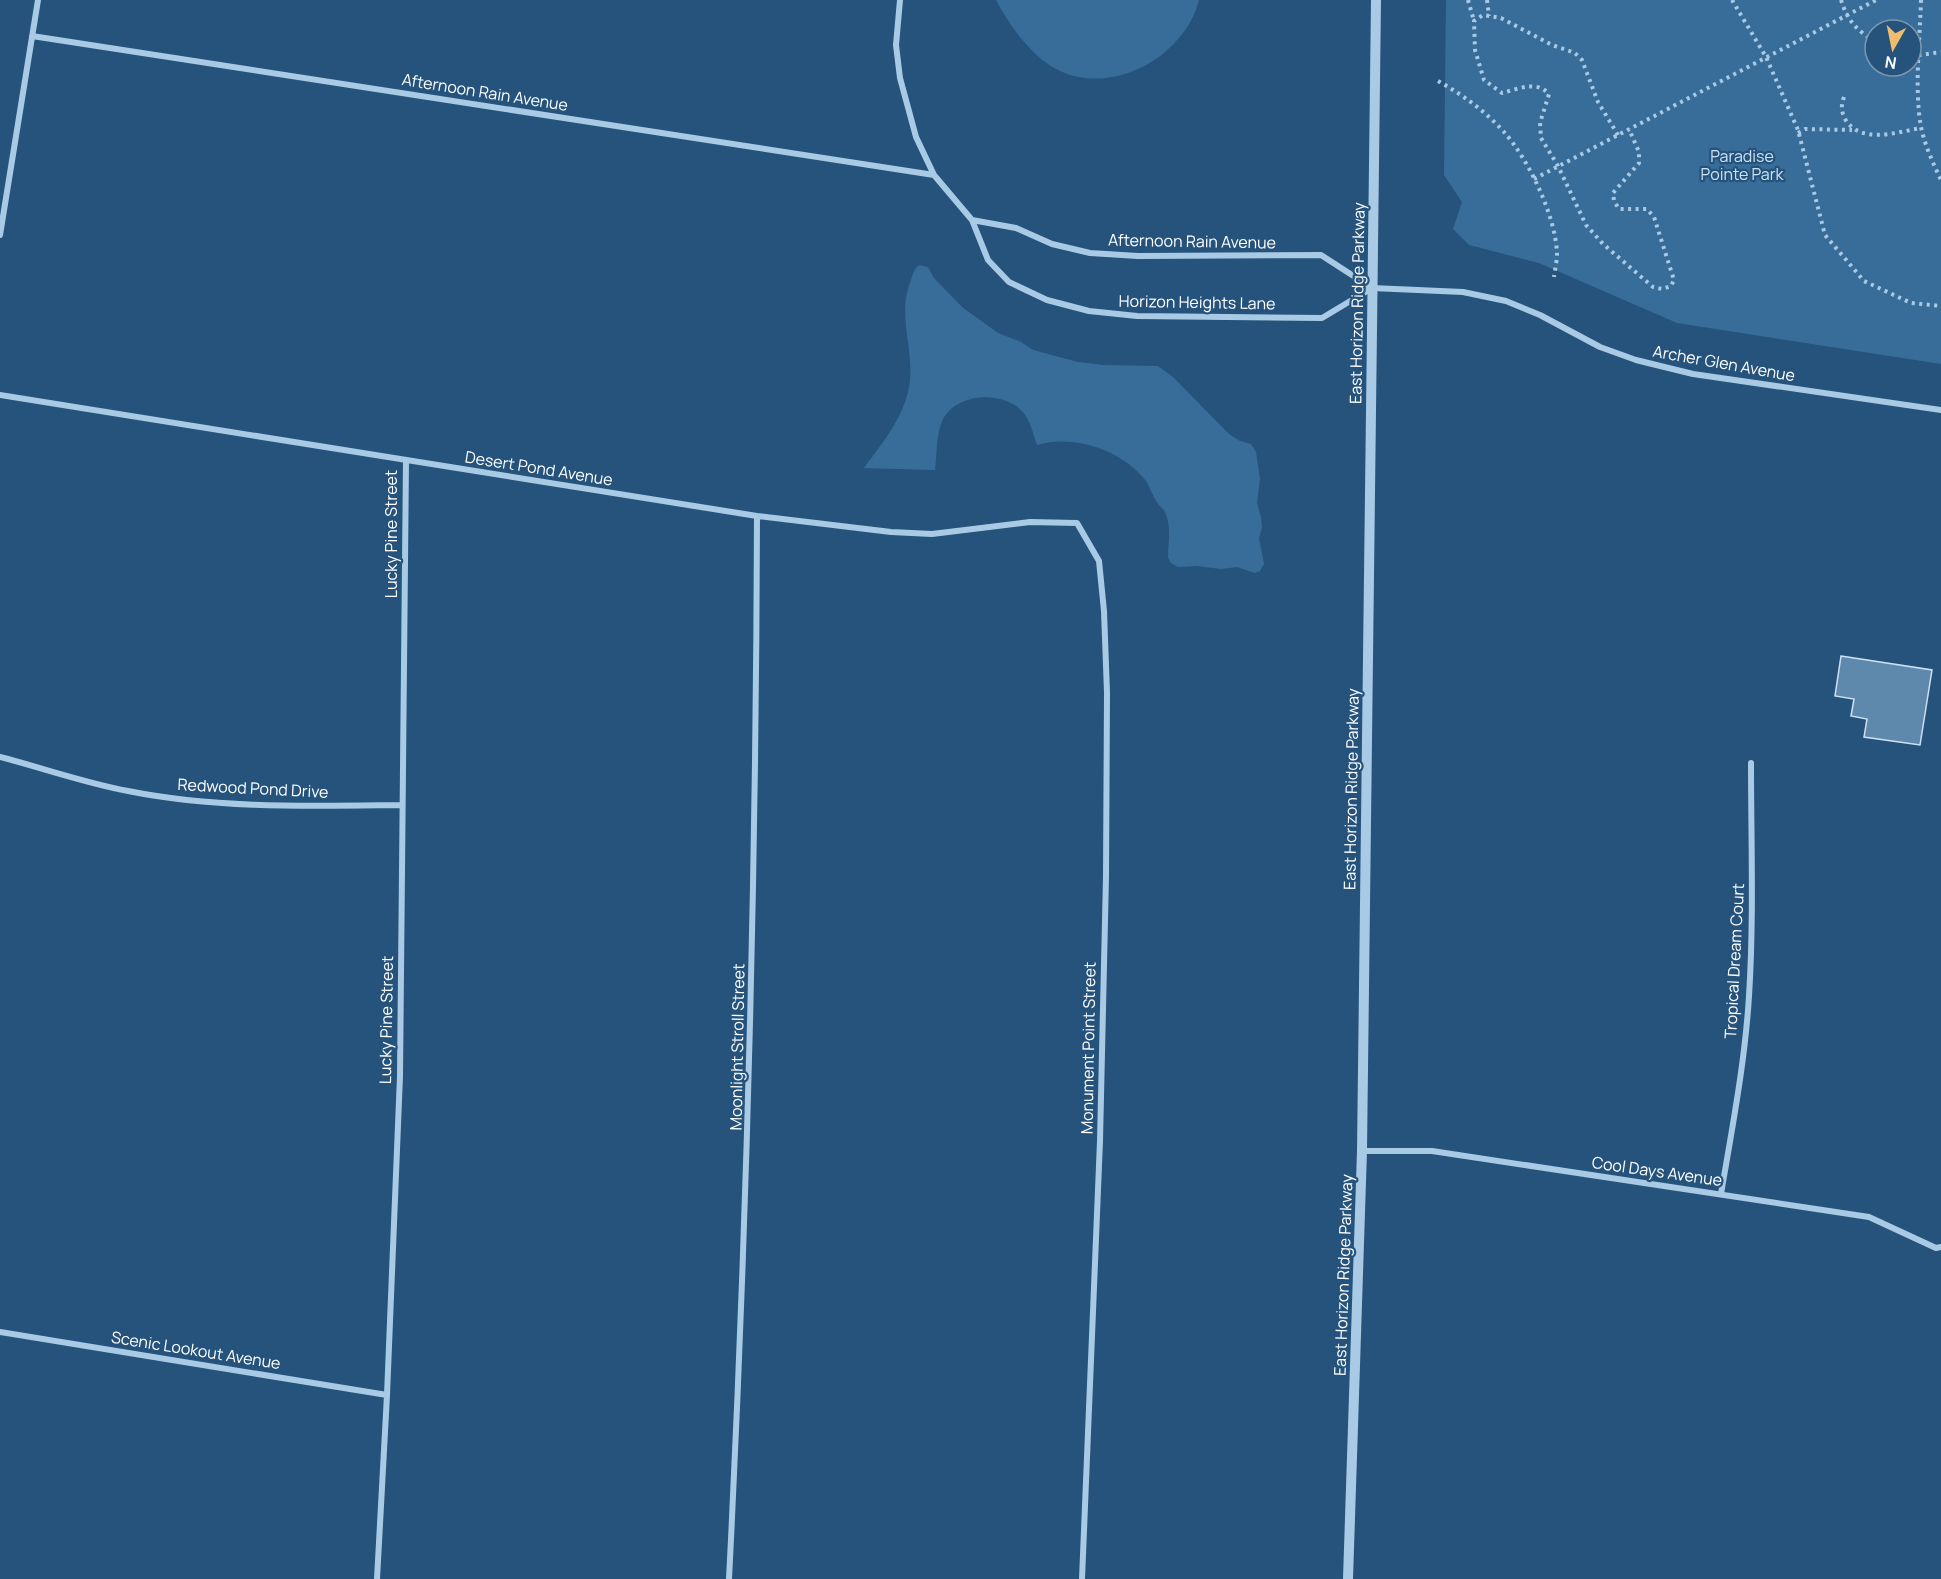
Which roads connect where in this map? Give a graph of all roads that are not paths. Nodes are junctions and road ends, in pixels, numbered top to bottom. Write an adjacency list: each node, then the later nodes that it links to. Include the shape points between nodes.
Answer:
1 (38, 0): 4 (street)
2 (900, 0): 5 (street, Horizon Heights Lane, via 896,45 900,78 913,129)
3 (1376, 0): 8 (street, East Horizon Ridge Parkway)
4 (32, 36): 5 (street, Afternoon Rain Avenue); 7 (street)
5 (934, 175): 6 (street, Horizon Heights Lane)
6 (972, 220): 8 (street, Afternoon Rain Avenue, via 1016,228 1052,244 1090,253 1321,255); 8 (street, Horizon Heights Lane, via 988,260 1010,282 1047,300 1089,311 1137,316 1322,318)
7 (0, 236)
8 (1372, 288): 10 (street, Archer Glen Avenue, via 1463,292 1506,301 1609,350 1693,374); 17 (street, East Horizon Ridge Parkway)
9 (0, 395): 11 (street, Desert Pond Avenue)
10 (1941, 410)
11 (406, 460): 12 (street, Desert Pond Avenue); 16 (street, Lucky Pine Street)
12 (757, 516): 13 (street, Desert Pond Avenue, via 932,534 1030,522); 23 (street, Moonlight Stroll Street, via 748,1134)
13 (1077, 523): 24 (street, Monument Point Street, via 1099,561 1107,693 1100,1141)
14 (0, 757): 16 (street, Redwood Pond Drive, via 130,792 207,802)
15 (1751, 763): 18 (street, Tropical Dream Court, via 1749,996)
16 (402, 805): 21 (street, Lucky Pine Street, via 400,1076)
17 (1362, 1151): 18 (street, Cool Days Avenue, via 1432,1151); 25 (street, East Horizon Ridge Parkway)
18 (1721, 1194): 19 (street, Cool Days Avenue, via 1869,1217)
19 (1941, 1247)
20 (0, 1332): 21 (street, Scenic Lookout Avenue)
21 (387, 1395): 22 (street, Lucky Pine Street)
22 (377, 1579)
23 (729, 1579)
24 (1082, 1579)
25 (1348, 1579)

